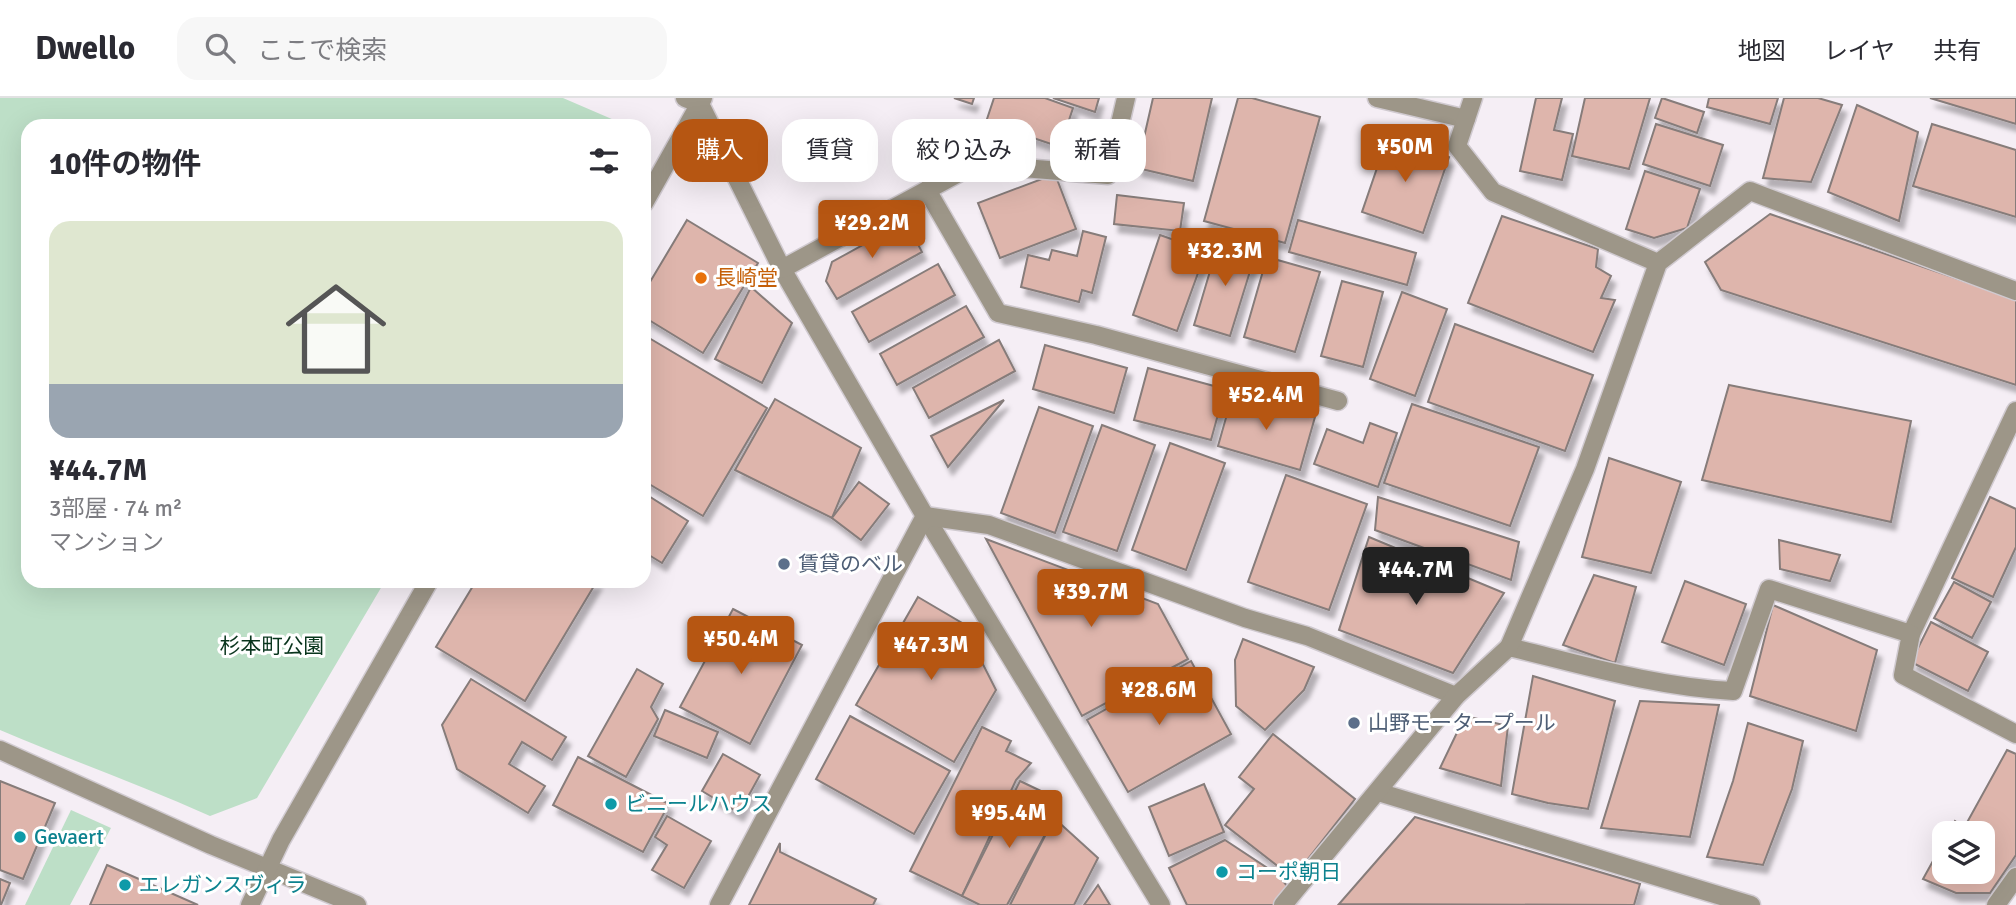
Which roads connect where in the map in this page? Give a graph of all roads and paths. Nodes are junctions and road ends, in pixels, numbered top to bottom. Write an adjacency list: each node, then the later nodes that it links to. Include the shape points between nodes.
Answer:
1 (1126, 98): 7 (street, via 1108,174 975,164)
2 (1377, 98): 5 (street)
3 (1473, 98): 5 (street)
4 (696, 100): 6 (street); 9 (street)
5 (1466, 119): 8 (street, via 1457,146 1493,192)
6 (651, 189)
7 (927, 190): 9 (street); 11 (street, via 998,313)
8 (1658, 263): 10 (street, via 1750,191); 16 (street, via 1585,469)
9 (782, 269): 13 (street)
10 (2016, 291)
11 (1338, 401)
12 (2016, 411): 15 (street)
13 (925, 516): 17 (street, via 989,525 1307,636); 25 (street); 26 (street)
14 (425, 588): 21 (street)
15 (1910, 634): 16 (street, via 1769,589 1733,691 1641,679); 18 (street, via 1903,676)
16 (1509, 647): 17 (street)
17 (1456, 696): 20 (street)
18 (2016, 734)
19 (0, 750): 21 (street)
20 (1378, 792): 27 (street); 28 (street)
21 (267, 868): 23 (street); 24 (street)
22 (2016, 877): 29 (street)
23 (250, 905)
24 (357, 905)
25 (719, 905)
26 (1161, 905)
27 (1283, 905)
28 (1751, 905)
29 (1996, 905)

